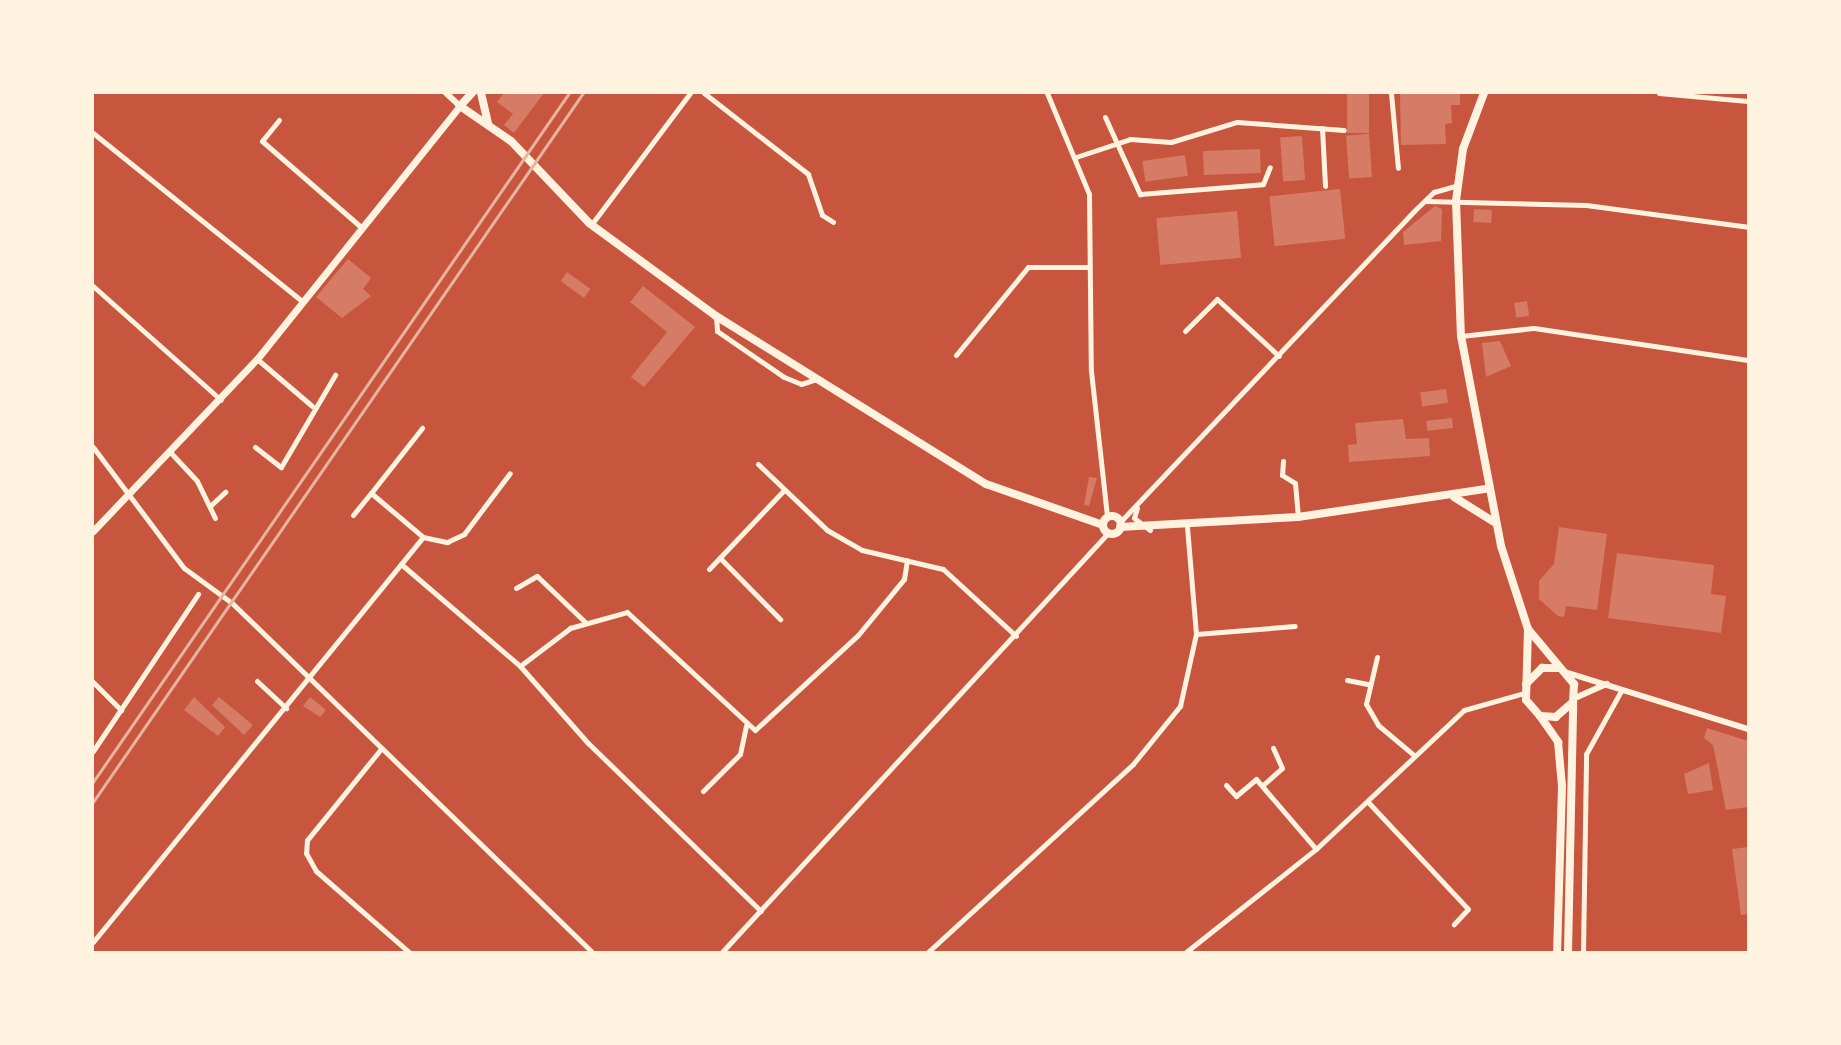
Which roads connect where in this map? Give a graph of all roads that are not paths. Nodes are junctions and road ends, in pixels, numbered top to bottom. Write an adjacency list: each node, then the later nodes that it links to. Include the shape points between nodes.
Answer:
1 (446, 93): 11 (street)
2 (471, 93): 11 (main road)
3 (481, 93): 14 (main road)
4 (690, 93): 27 (street)
5 (704, 93): 26 (street, via 808,174 821,215)
6 (1047, 93): 19 (street)
7 (1391, 93): 21 (street)
8 (1484, 93): 22 (main road, via 1469,129)
9 (1659, 93): 10 (street)
10 (1748, 101)
11 (460, 106): 14 (main road); 29 (main road)
12 (1105, 117): 18 (street)
13 (279, 120): 29 (street, via 262,141)
14 (489, 126): 27 (main road, via 511,141)
15 (1322, 128): 16 (street); 18 (street, via 1237,122 1171,142); 23 (street)
16 (1343, 130)
17 (93, 133): 32 (street)
18 (1115, 144): 19 (street); 20 (street, via 1140,194 1263,184)
19 (1076, 157): 30 (street, via 1088,194)
20 (1270, 167)
21 (1398, 168)
22 (1458, 185): 24 (street); 25 (main road)
23 (1325, 186)
24 (1425, 201): 25 (street); 37 (street)
25 (1456, 201): 28 (street, via 1586,205); 35 (main road)
26 (832, 222)
27 (592, 225): 33 (main road)
28 (1748, 227)
29 (362, 228): 32 (main road)
30 (1087, 267): 36 (street, via 1028,267); 64 (street)
31 (93, 286): 42 (street)
32 (303, 302): 38 (main road)
33 (716, 316): 41 (main road); 41 (street, via 717,331 785,377 801,384)
34 (1185, 331): 37 (street, via 1217,299)
35 (1461, 336): 39 (street, via 1534,328); 51 (main road)
36 (956, 355)
37 (1279, 356): 57 (street)
38 (257, 359): 42 (main road); 43 (street)
39 (1748, 360)
40 (335, 375): 43 (street)
41 (818, 378): 64 (main road, via 986,484)
42 (221, 400): 47 (main road)
43 (312, 406): 46 (street, via 281,467)
44 (422, 428): 54 (street)
45 (93, 447): 56 (street)
46 (255, 447)
47 (171, 453): 56 (main road); 58 (street, via 197,481)
48 (1283, 461): 60 (street, via 1282,475 1296,483)
49 (758, 464): 52 (street)
50 (510, 473): 68 (street, via 464,534 447,542)
51 (1486, 489): 55 (main road); 62 (main road)
52 (783, 491): 69 (street); 70 (street, via 827,530 862,550)
53 (225, 492): 58 (street)
54 (371, 493): 59 (street); 68 (street)
55 (1454, 497): 60 (main road); 62 (main road)
56 (126, 498): 67 (main road); 84 (street, via 184,568)
57 (1140, 502): 63 (street); 66 (street, via 1134,518)
58 (209, 506): 61 (street)
59 (353, 515)
60 (1298, 517): 65 (main road)
61 (215, 518)
62 (1494, 522): 78 (main road)
63 (1120, 524): 64 (main road); 64 (main road); 66 (main road)
64 (1106, 525): 80 (street)
65 (1187, 526): 66 (main road); 79 (street)
66 (1150, 530)
67 (93, 531)
68 (423, 537): 71 (street)
69 (720, 558): 72 (street); 75 (street)
70 (907, 560): 80 (street, via 943,569); 96 (street, via 904,579 858,635 758,729)
71 (401, 564): 82 (street); 84 (street)
72 (709, 569)
73 (516, 588): 76 (street, via 537,576)
74 (198, 594): 94 (street)
75 (780, 619)
76 (586, 622): 82 (street); 96 (street, via 618,612 634,616)
77 (1295, 626): 79 (street)
78 (1528, 629): 83 (main road); 91 (main road)
79 (1196, 634): 113 (street, via 1188,687 1161,734)
80 (1016, 636): 107 (street)
81 (1377, 657): 89 (street)
82 (520, 667): 107 (street, via 588,743)
83 (1561, 670): 88 (street); 91 (main road, via 1542,668); 92 (main road)
84 (310, 678): 93 (street); 99 (street)
85 (1347, 680): 89 (street)
86 (257, 681): 93 (street)
87 (93, 682): 94 (street)
88 (1609, 683): 90 (street); 92 (street)
89 (1368, 684): 101 (street, via 1366,704 1378,725)
90 (1623, 687): 97 (street); 117 (street, via 1586,754)
91 (1525, 689): 95 (main road); 101 (street, via 1472,705)
92 (1574, 700): 95 (main road, via 1563,714); 116 (main road)
93 (286, 708): 109 (street)
94 (121, 710): 100 (street)
95 (1540, 716): 115 (main road, via 1558,742 1562,786)
96 (746, 726): 104 (street, via 740,754)
97 (1748, 729)
98 (1273, 748): 103 (street, via 1282,768)
99 (380, 750): 110 (street, via 307,840 306,853 316,871); 111 (street)
100 (93, 751)
101 (1415, 756): 105 (street)
102 (1226, 785): 103 (street, via 1236,796 1256,779)
103 (1263, 785): 106 (street)
104 (704, 791)
105 (1368, 802): 106 (street); 108 (street, via 1468,909)
106 (1316, 849): 114 (street)
107 (761, 911): 112 (street)
108 (1454, 925)
109 (93, 942)
110 (409, 952)
111 (592, 952)
112 (722, 952)
113 (928, 952)
114 (1186, 952)
115 (1557, 952)
116 (1568, 952)
117 (1583, 952)

